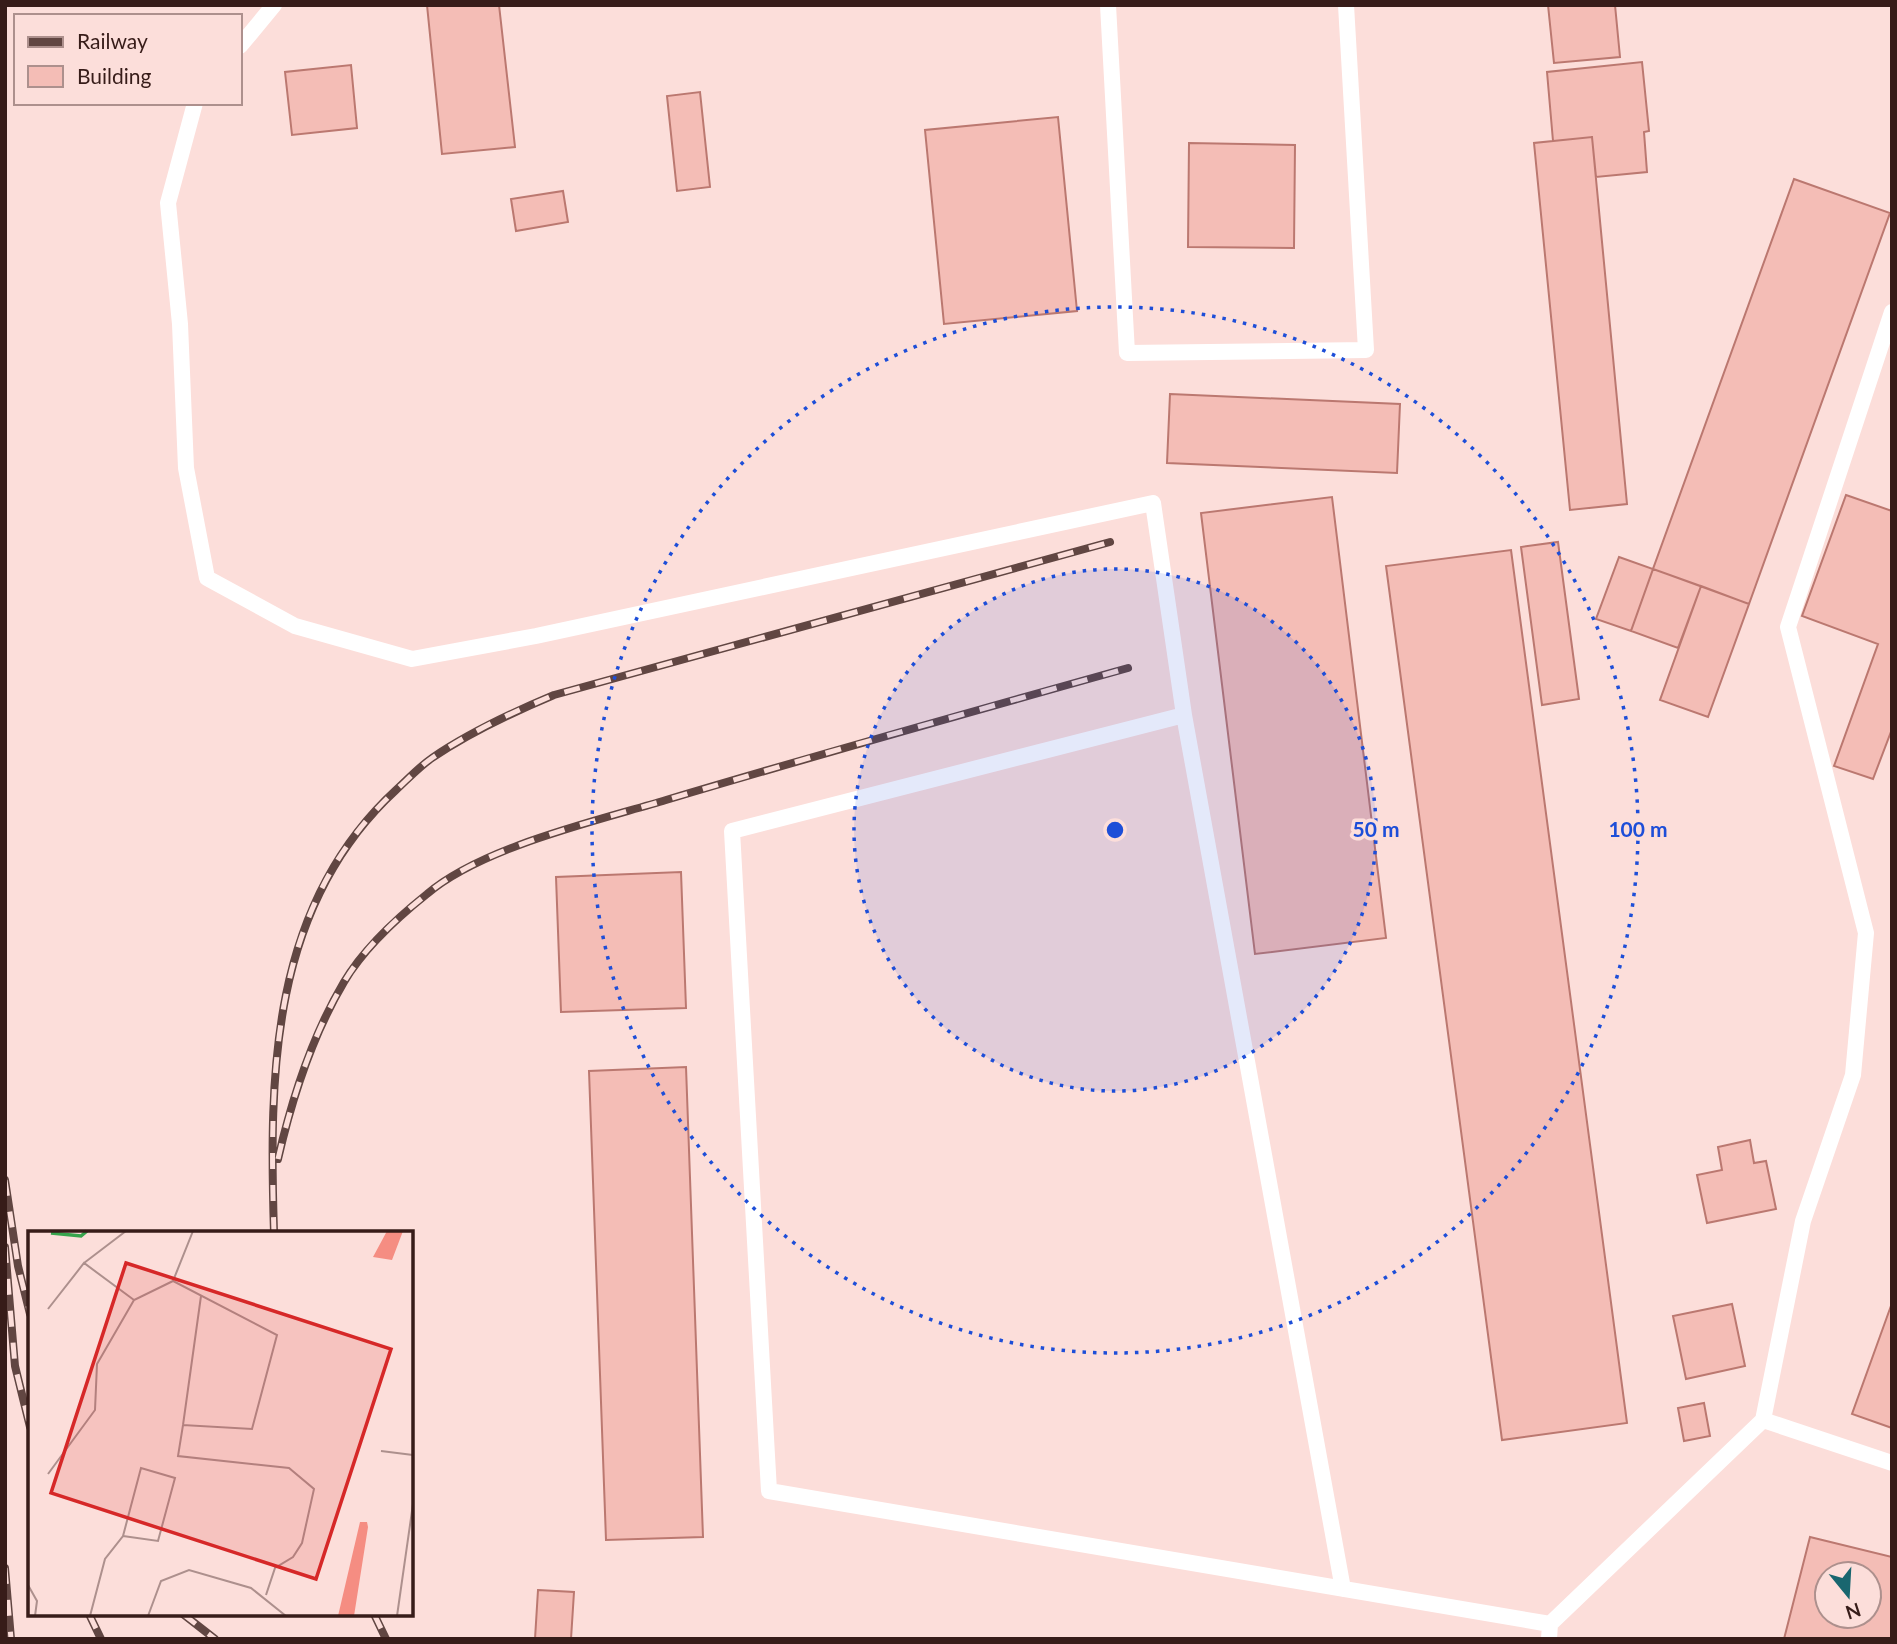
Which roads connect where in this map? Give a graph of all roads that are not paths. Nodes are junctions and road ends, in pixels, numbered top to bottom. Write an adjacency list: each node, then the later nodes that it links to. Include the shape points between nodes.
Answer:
1 (274, 5): 4 (lane)
2 (1108, 5): 3 (lane, via 1127,353 1366,350)
3 (1346, 5)
4 (242, 45)
5 (194, 105): 7 (lane, via 168,203 180,324 186,468 207,578 295,626 412,659 1153,503)
6 (1892, 312): 8 (lane, via 1788,627 1866,933 1853,1075 1804,1221)
7 (1184, 715): 10 (lane); 10 (lane, via 732,831 769,1492)
8 (1763, 1420): 9 (lane); 11 (lane)
9 (1892, 1463)
10 (1343, 1589): 11 (lane)
11 (1550, 1631)

